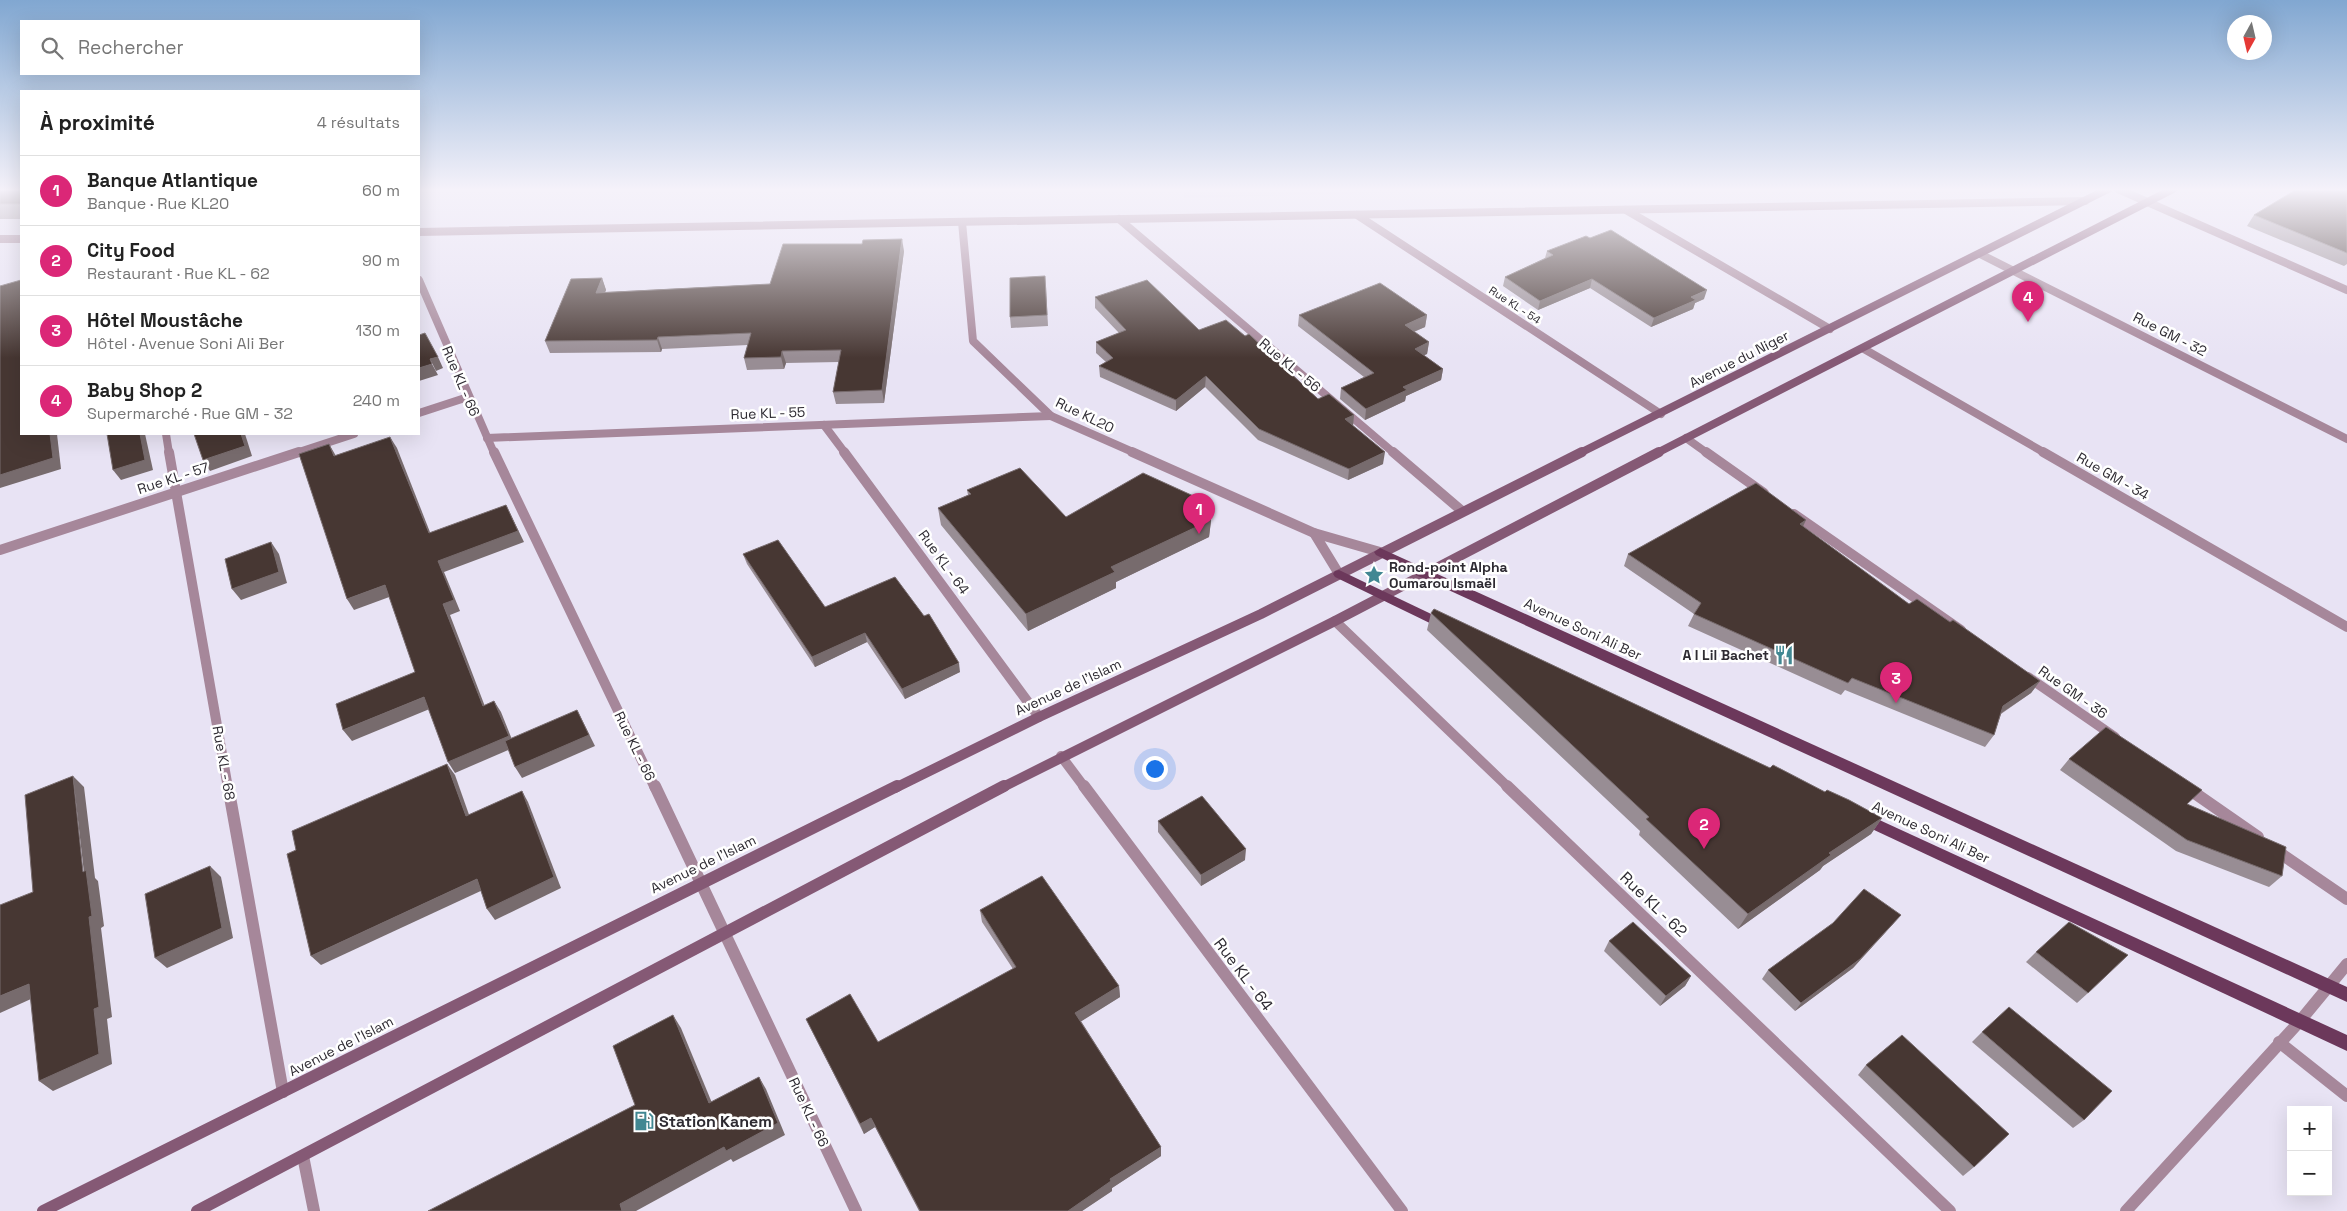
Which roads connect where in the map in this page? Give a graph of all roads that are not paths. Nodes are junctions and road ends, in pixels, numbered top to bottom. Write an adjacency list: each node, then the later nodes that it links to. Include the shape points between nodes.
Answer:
1 (964, 246): 17 (street, Rue KL20, via 973,341)
2 (1150, 246): 25 (street, Rue KL - 56)
3 (1404, 246): 16 (street, Rue KL - 54)
4 (1687, 246): 12 (street)
5 (1997, 246): 8 (main road, Avenue du Niger)
6 (2062, 246): 9 (main road)
7 (2246, 246): 11 (street)
8 (1980, 254): 9 (street, Rue GM - 32); 12 (main road, Avenue du Niger)
9 (2014, 270): 13 (main road); 23 (street, Rue GM - 32)
10 (420, 282): 14 (street, Rue KL - 66)
11 (2347, 290)
12 (1830, 328): 16 (main road, Avenue du Niger)
13 (1864, 349): 22 (main road); 33 (street, Rue GM - 34)
14 (468, 397): 15 (street); 21 (street, Rue KL - 66)
15 (420, 413)
16 (1661, 414): 25 (main road, Avenue du Niger)
17 (1050, 416): 18 (street, Rue KL - 55); 26 (street, Rue KL20)
18 (824, 425): 21 (street, Rue KL - 55); 37 (street, Rue KL - 64)
19 (166, 435): 24 (street, Rue KL - 68)
20 (351, 435): 24 (street, Rue KL - 57)
21 (486, 438): 42 (street, Rue KL - 66)
22 (1686, 438): 30 (main road); 35 (street)
23 (2347, 439)
24 (175, 492): 27 (street, Rue KL - 57); 51 (street, Rue KL - 68)
25 (1462, 511): 28 (main road, Avenue du Niger)
26 (1314, 533): 28 (street, Rue KL20); 29 (street)
27 (0, 550)
28 (1380, 552): 29 (main road, Avenue de l'Islam); 30 (main road, Avenue Soni Ali Ber)
29 (1339, 574): 31 (main road); 37 (main road, Avenue de l'Islam, via 1261,614)
30 (1424, 574): 31 (main road); 46 (main road, Avenue Soni Ali Ber)
31 (1382, 596): 32 (main road); 34 (main road)
32 (1335, 620): 39 (main road); 59 (street, Rue KL - 62)
33 (2347, 627)
34 (1454, 630)
35 (1971, 637)
36 (2020, 672): 38 (street, Rue GM - 36)
37 (1039, 717): 42 (main road, Avenue de l'Islam)
38 (2126, 746)
39 (1061, 756): 44 (main road); 58 (street, Rue KL - 64)
40 (2176, 780): 43 (street)
41 (1850, 813): 48 (main road, Avenue Soni Ali Ber)
42 (701, 882): 44 (street, Rue KL - 66); 51 (main road, Avenue de l'Islam)
43 (2347, 900)
44 (723, 933): 53 (main road); 57 (street, Rue KL - 66)
45 (2347, 964): 46 (street)
46 (2328, 987): 47 (main road, Avenue Soni Ali Ber); 48 (street)
47 (2347, 995)
48 (2300, 1021): 49 (street); 50 (main road, Avenue Soni Ali Ber)
49 (2279, 1042): 52 (street); 60 (street)
50 (2347, 1043)
51 (283, 1092): 54 (main road, Avenue de l'Islam)
52 (2347, 1096)
53 (302, 1156): 55 (main road); 56 (street)
54 (43, 1211)
55 (197, 1211)
56 (314, 1211)
57 (856, 1211)
58 (1402, 1211)
59 (1950, 1211)
60 (2126, 1211)

